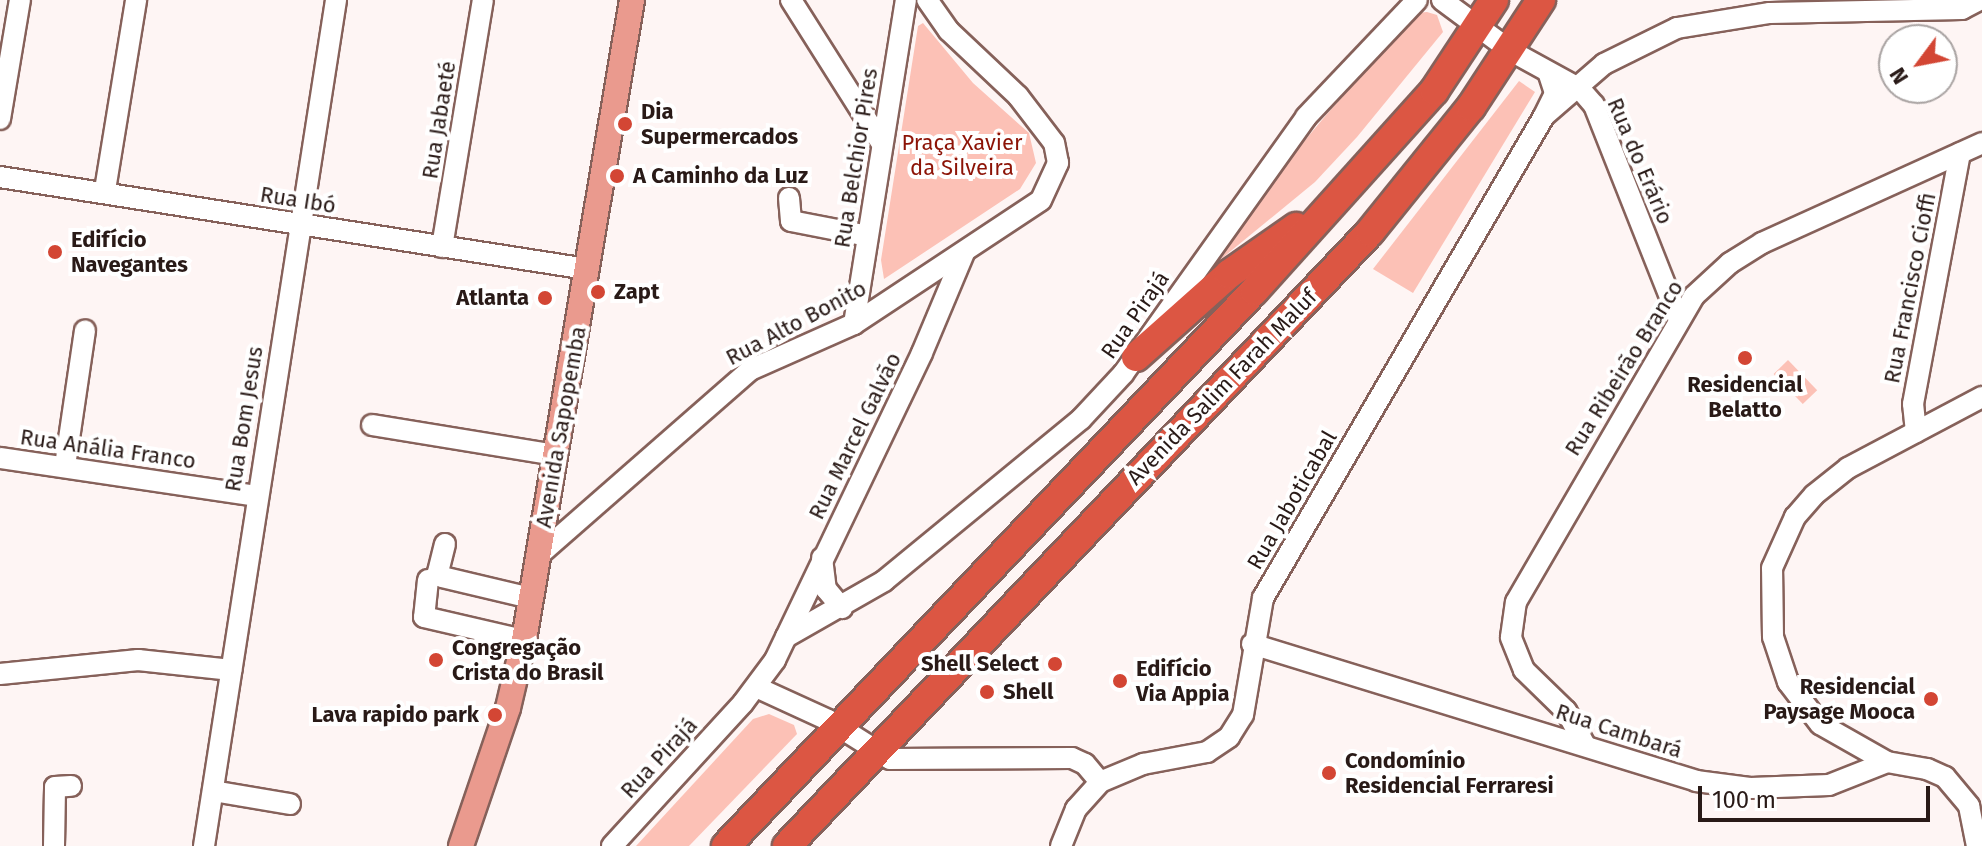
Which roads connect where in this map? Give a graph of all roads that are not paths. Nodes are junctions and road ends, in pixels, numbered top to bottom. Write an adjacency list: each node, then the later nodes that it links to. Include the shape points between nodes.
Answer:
1 (20, 0): 18 (street)
2 (136, 0): 25 (street)
3 (336, 0): 28 (street, Rua Bom Jesus)
4 (483, 0): 30 (street, Rua Jabaeté)
5 (632, 0): 32 (main road, Avenida Sapopemba)
6 (791, 0): 22 (street)
7 (906, 0): 22 (street, Rua Belchior Pires)
8 (927, 0): 31 (street, via 949,31 1039,120 1058,163 1041,200)
9 (1417, 0): 36 (street, Rua Pirajá, via 1306,117)
10 (1442, 0): 14 (street, Rua do Erário)
11 (1494, 0): 14 (highway, Avenida Salim Farah Maluf)
12 (1541, 0): 15 (highway, Avenida Salim Farah Maluf)
13 (1979, 0): 17 (street, Rua Jaboticabal, via 1962,9 1934,12 1718,18 1645,40 1604,64)
14 (1478, 26): 15 (street, Rua do Erário); 26 (highway, Avenida Salim Farah Maluf, via 1434,91)
15 (1511, 51): 16 (street, Rua do Erário); 60 (highway, Avenida Salim Farah Maluf, via 1370,232)
16 (1548, 72): 17 (street, Rua do Erário); 19 (street, Rua Jaboticabal, via 1555,93)
17 (1580, 89): 19 (street, Rua Jaboticabal); 33 (street, Rua do Erário, via 1594,105)
18 (2, 94): 20 (street)
19 (1544, 116): 54 (street, Rua Jaboticabal, via 1263,598)
20 (0, 119)
21 (1982, 143): 23 (street, Rua Ribeirão Branco)
22 (882, 144): 29 (street, Rua Belchior Pires)
23 (1960, 153): 33 (street, Rua Ribeirão Branco, via 1762,243 1694,296); 39 (street, Rua Francisco Cioffi, via 1913,404)
24 (0, 177): 25 (street, Rua Ibó)
25 (105, 190): 28 (street, Rua Ibó)
26 (1342, 194): 36 (highway, via 1229,274); 58 (highway, Avenida Salim Farah Maluf)
27 (789, 198): 29 (street, via 791,221)
28 (299, 224): 30 (street, Rua Ibó); 43 (street, Rua Bom Jesus)
29 (868, 236): 34 (street, Rua Belchior Pires)
30 (442, 247): 32 (street, Rua Ibó)
31 (964, 253): 34 (street, Rua Alto Bonito); 48 (street, Rua Marcel Galvão, via 910,379)
32 (587, 269): 40 (main road, Avenida Sapopemba)
33 (1679, 320): 59 (street, Rua Ribeirão Branco, via 1525,578 1511,622 1524,670 1566,711)
34 (854, 324): 45 (street, Rua Alto Bonito, via 750,370)
35 (85, 330): 42 (street)
36 (1136, 357): 51 (street, Rua Pirajá, via 1081,419 1016,477)
37 (1982, 397): 39 (street)
38 (372, 425): 40 (street)
39 (1916, 432): 61 (street, via 1848,468 1814,495 1795,517 1772,568 1773,637 1788,682 1820,724)
40 (556, 455): 44 (main road, Avenida Sapopemba)
41 (0, 458): 42 (street, Rua Anália Franco)
42 (65, 466): 43 (street, Rua Anália Franco)
43 (256, 496): 55 (street, Rua Bom Jesus)
44 (546, 511): 45 (street); 47 (main road, Avenida Sapopemba)
45 (588, 511): 47 (street, Rua Alto Bonito)
46 (445, 544): 50 (street, via 438,572 442,577)
47 (539, 555): 50 (main road, Avenida Sapopemba)
48 (822, 558): 51 (street, via 826,589); 52 (street, Rua Marcel Galvão)
49 (428, 580): 53 (street, via 424,617)
50 (531, 598): 53 (main road, Avenida Sapopemba)
51 (842, 608): 52 (street, Rua Pirajá)
52 (786, 637): 57 (street, Rua Pirajá)
53 (524, 640): 68 (main road, Avenida Sapopemba, via 508,708)
54 (1252, 644): 59 (street, Rua Cambará); 62 (street, Rua Jaboticabal, via 1243,715 1229,737 1207,752 1143,764)
55 (231, 670): 56 (street, via 138,660); 64 (street, Rua Bom Jesus)
56 (0, 674)
57 (756, 687): 58 (street); 69 (street, Rua Pirajá)
58 (838, 726): 60 (street); 70 (highway, Avenida Salim Farah Maluf)
59 (1585, 745): 61 (street, Rua Cambará, via 1696,781 1751,788 1829,785)
60 (875, 752): 62 (street, via 896,759 1072,758); 71 (highway, Avenida Salim Farah Maluf)
61 (1887, 762): 73 (street, via 1927,769 1956,788 1969,806)
62 (1100, 782): 72 (street, Rua Jaboticabal, via 1076,809)
63 (71, 786): 66 (street, via 55,787)
64 (213, 791): 65 (street); 67 (street, Rua Bom Jesus)
65 (290, 804)
66 (54, 846)
67 (204, 846)
68 (461, 846)
69 (612, 846)
70 (726, 846)
71 (787, 846)
72 (1061, 846)
73 (1977, 846)

